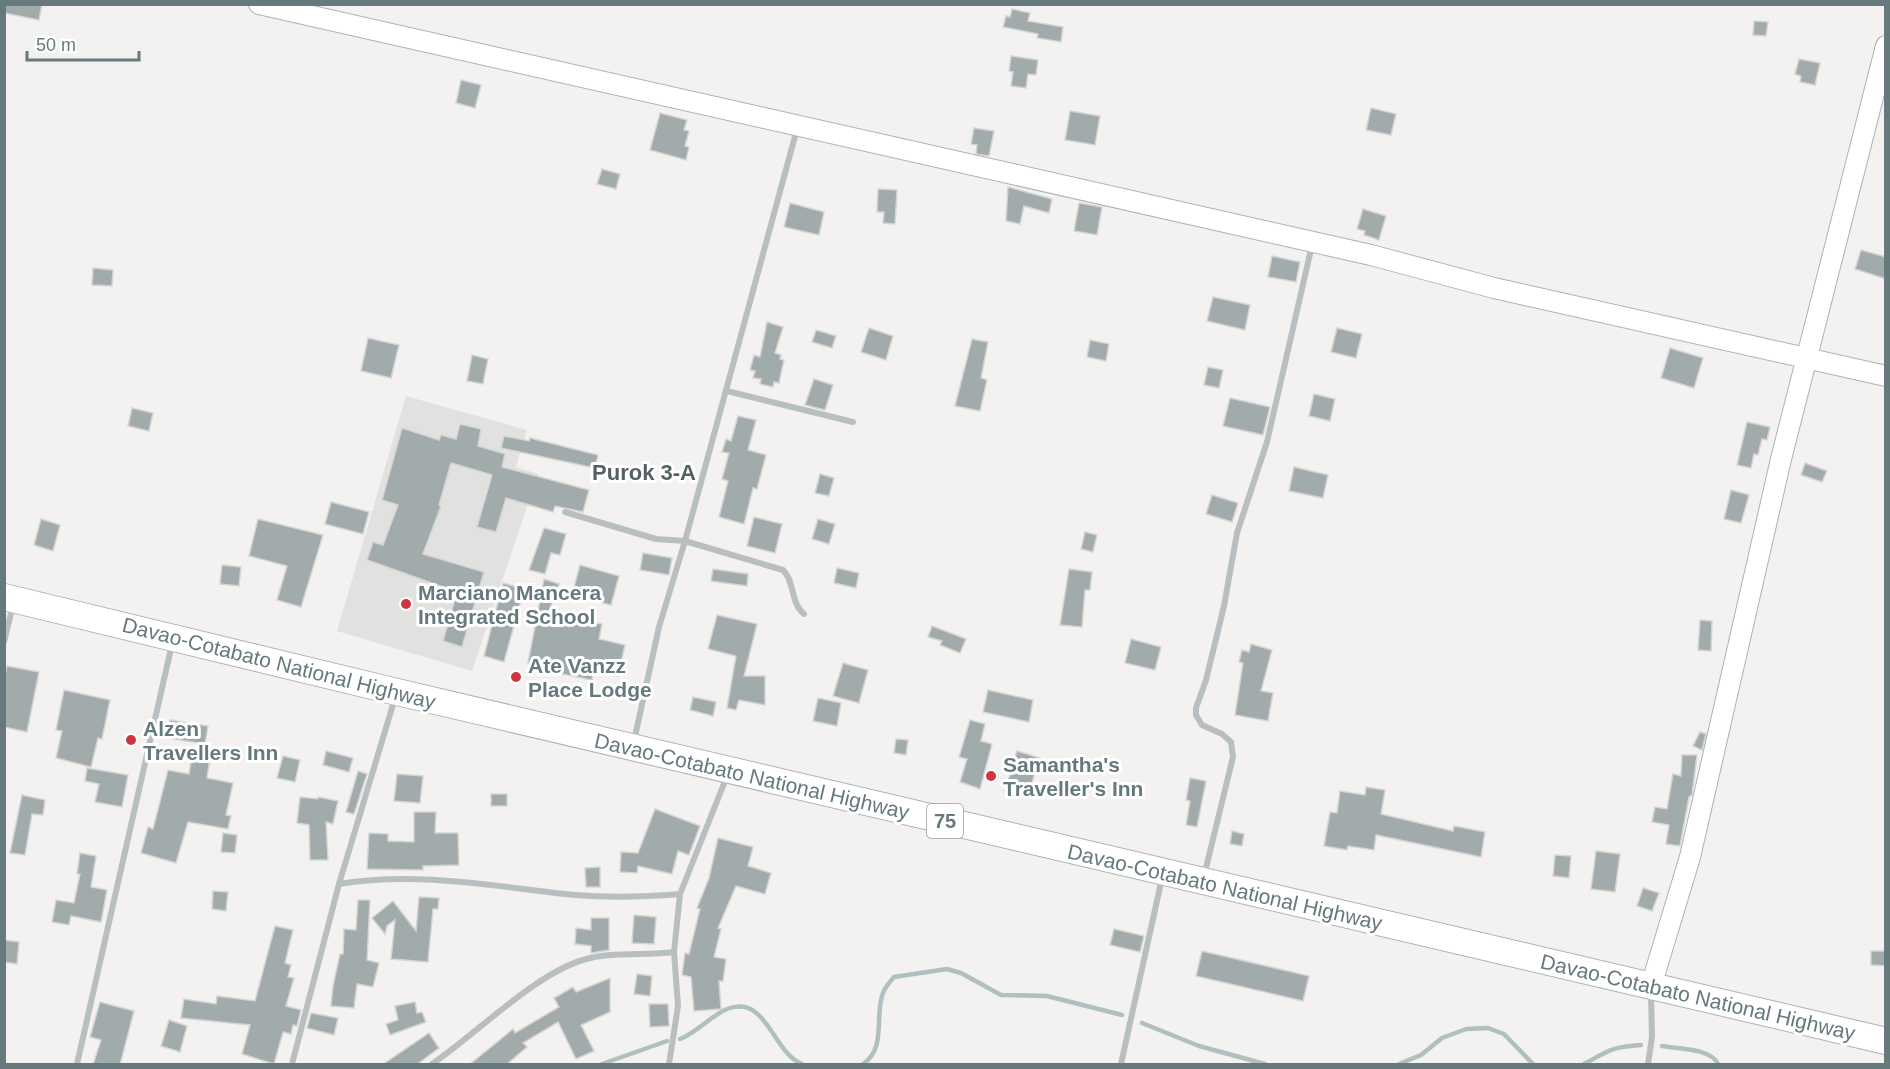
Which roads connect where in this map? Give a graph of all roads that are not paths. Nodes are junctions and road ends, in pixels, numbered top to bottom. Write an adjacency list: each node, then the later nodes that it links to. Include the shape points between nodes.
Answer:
1 (259, 4): 3 (street)
2 (1886, 46): 5 (street)
3 (798, 126): 4 (street); 7 (street)
4 (1312, 242): 5 (street, via 1494,288); 19 (street, via 1267,442 1237,533 1227,596 1196,708 1202,725 1231,742 1233,757)
5 (1806, 357): 6 (street); 23 (street, via 1690,857)
6 (1886, 376)
7 (727, 391): 8 (street); 10 (street)
8 (853, 422)
9 (565, 512): 10 (street, via 656,539)
10 (685, 541): 12 (street, via 783,570); 16 (street, via 659,627)
11 (9, 598): 13 (highway, Davao-Cotabato National Highway / 75); 14 (street)
12 (804, 614)
13 (174, 638): 15 (highway, Davao-Cotabato National Highway / 75); 25 (street)
14 (4, 642)
15 (397, 692): 16 (highway, Davao-Cotabato National Highway / 75); 20 (street)
16 (633, 747): 17 (highway, Davao-Cotabato National Highway / 75)
17 (730, 770): 18 (highway, Davao-Cotabato National Highway / 75); 21 (street)
18 (1163, 873): 19 (highway, Davao-Cotabato National Highway / 75); 29 (street)
19 (1202, 882): 23 (highway, Davao-Cotabato National Highway / 75)
20 (339, 884): 21 (street, via 443,878 578,895); 26 (street)
21 (680, 894): 22 (street)
22 (674, 952): 27 (street, via 605,956 569,964); 28 (street, via 678,1006)
23 (1651, 986): 24 (highway, Davao-Cotabato National Highway / 75); 30 (street)
24 (1886, 1041)
25 (77, 1065)
26 (292, 1065)
27 (432, 1065)
28 (669, 1065)
29 (1120, 1065)
30 (1648, 1065)

